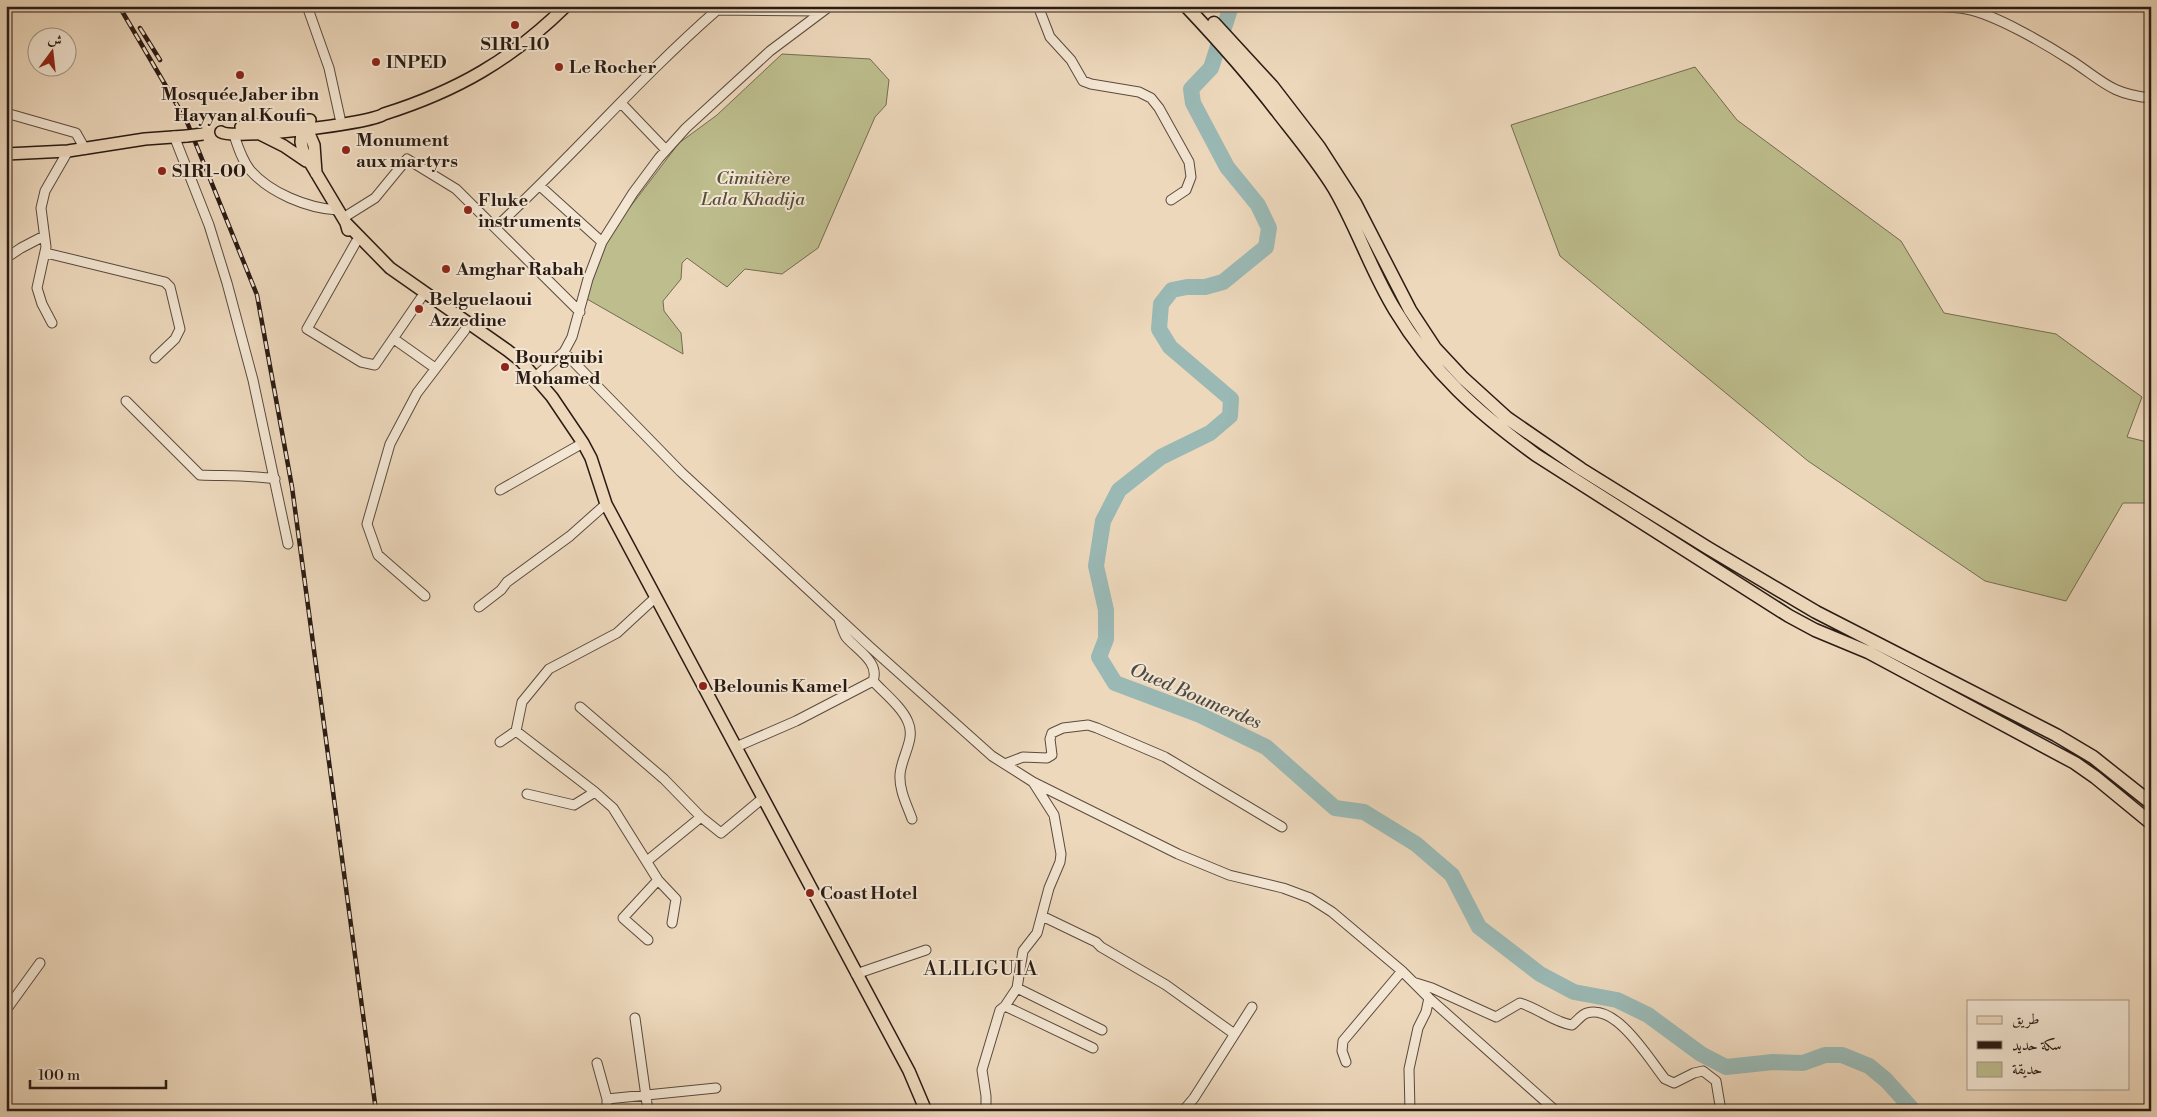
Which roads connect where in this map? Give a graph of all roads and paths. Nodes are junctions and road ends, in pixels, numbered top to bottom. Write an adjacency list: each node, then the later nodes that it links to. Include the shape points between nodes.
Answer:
1 (307, 6): 14 (street, via 329,68)
2 (566, 6): 14 (main road, via 541,30 472,79 416,104 384,114)
3 (1038, 6): 28 (street, via 1050,37 1071,60 1083,81 1139,92 1151,98 1159,108 1191,170 1186,190)
4 (1186, 6): 9 (highway)
5 (1197, 6): 9 (highway)
6 (1932, 6): 11 (street, via 1965,8 1994,18 2073,62 2106,86 2120,93)
7 (718, 8): 8 (street); 12 (street, via 678,44)
8 (826, 9): 22 (street, via 770,51)
9 (1214, 30): 10 (highway)
10 (1232, 49): 66 (highway, via 1287,105 1328,160 1434,348 1507,418 1580,469 1816,612 2078,748 2119,776); 69 (highway, via 1321,168 1346,210 1394,309 1430,362 1469,402 1568,476 1790,616 1868,652 2075,763)
11 (2151, 98)
12 (621, 104): 22 (street); 27 (street)
13 (6, 113): 21 (street, via 76,133)
14 (337, 122): 15 (main road); 20 (main road)
15 (304, 126): 16 (main road, via 225,128); 17 (main road); 20 (main road); 25 (main road, via 302,148)
16 (220, 132): 18 (main road); 19 (main road, bridge)
17 (258, 133): 18 (main road); 25 (main road)
18 (234, 135): 29 (street, via 247,166 270,186)
19 (174, 136): 21 (main road); 48 (street, via 209,225 227,282 253,380)
20 (314, 145): 26 (main road)
21 (85, 149): 23 (main road)
22 (666, 150): 33 (street, via 633,193)
23 (68, 151): 24 (main road); 31 (street, via 46,191 41,208)
24 (6, 154)
25 (308, 162): 26 (main road)
26 (316, 173): 29 (main road)
27 (540, 186): 30 (street); 33 (street)
28 (1171, 200)
29 (342, 217): 30 (street, via 375,198 407,159 456,189); 32 (main road); 44 (main road, via 390,268 507,350)
30 (496, 227): 37 (street)
31 (44, 236): 34 (street); 35 (street)
32 (356, 242): 36 (main road, via 381,269); 40 (street, via 307,329 362,362 375,365)
33 (602, 242): 37 (street)
34 (46, 253): 38 (street, via 37,288); 42 (street, via 165,282 170,287 180,329 175,339)
35 (6, 258)
36 (421, 298): 39 (main road); 40 (street)
37 (580, 312): 41 (street)
38 (52, 323)
39 (465, 330): 43 (street); 44 (main road)
40 (394, 339): 43 (street)
41 (564, 352): 45 (street); 55 (street, via 681,472)
42 (155, 358)
43 (435, 368): 52 (street, via 417,393 390,444 367,524 378,555)
44 (525, 368): 45 (main road)
45 (534, 377): 47 (main road, via 552,397)
46 (126, 401): 48 (street, via 200,475 235,477 248,474)
47 (583, 443): 49 (street); 50 (main road)
48 (274, 479): 51 (street)
49 (500, 490)
50 (606, 504): 53 (main road); 54 (street)
51 (288, 544)
52 (425, 596)
53 (656, 597): 58 (street, via 617,633 549,669 522,702); 60 (main road)
54 (479, 607)
55 (838, 616): 56 (street, via 846,637 873,665); 61 (street, via 955,724)
56 (873, 681): 60 (street); 68 (street, via 906,717 910,726 900,774)
57 (580, 707): 67 (street, via 664,779)
58 (516, 732): 59 (street); 63 (street)
59 (500, 742)
60 (736, 748): 65 (main road)
61 (1005, 764): 62 (street); 70 (street, via 1023,757 1047,758 1052,755 1052,733 1088,725 1164,758)
62 (1033, 782): 73 (street, via 1054,815 1061,854); 78 (street, via 1229,876 1283,888 1310,898 1332,912)
63 (595, 792): 64 (street, via 574,806); 71 (street, via 613,808)
64 (527, 794)
65 (763, 798): 67 (street, via 721,833); 79 (main road)
66 (2151, 804)
67 (700, 817): 71 (street)
68 (912, 819)
69 (2151, 823)
70 (1282, 827)
71 (647, 861): 72 (street)
72 (658, 880): 74 (street, via 676,899); 75 (street, via 623,918)
73 (1042, 916): 81 (street, via 1037,933 1023,951); 88 (street, via 1096,942 1166,985)
74 (672, 923)
75 (648, 940)
76 (926, 950): 79 (street)
77 (40, 963): 85 (street)
78 (1402, 971): 80 (street); 90 (street, via 1343,1041)
79 (856, 974): 97 (main road)
80 (1415, 982): 82 (street); 102 (street, via 1496,1017 1520,1003 1572,1025 1586,1013 1601,1012 1618,1021 1665,1079 1674,1083 1703,1071 1716,1081)
81 (1017, 988): 83 (street); 87 (street)
82 (1429, 998): 100 (street, via 1409,1069); 101 (street)
83 (1005, 1006): 89 (street); 98 (street, via 1000,1010 982,1070)
84 (1252, 1007): 88 (street)
85 (6, 1010)
86 (635, 1018): 93 (street)
87 (1102, 1030)
88 (1233, 1033): 99 (street)
89 (1093, 1048)
90 (1346, 1062)
91 (597, 1063): 94 (street)
92 (716, 1088): 93 (street)
93 (646, 1096): 94 (street); 96 (street)
94 (607, 1099): 95 (street)
95 (607, 1111)
96 (648, 1111)
97 (926, 1111)
98 (986, 1111)
99 (1183, 1111)
100 (1410, 1111)
101 (1556, 1111)
102 (1721, 1111)

